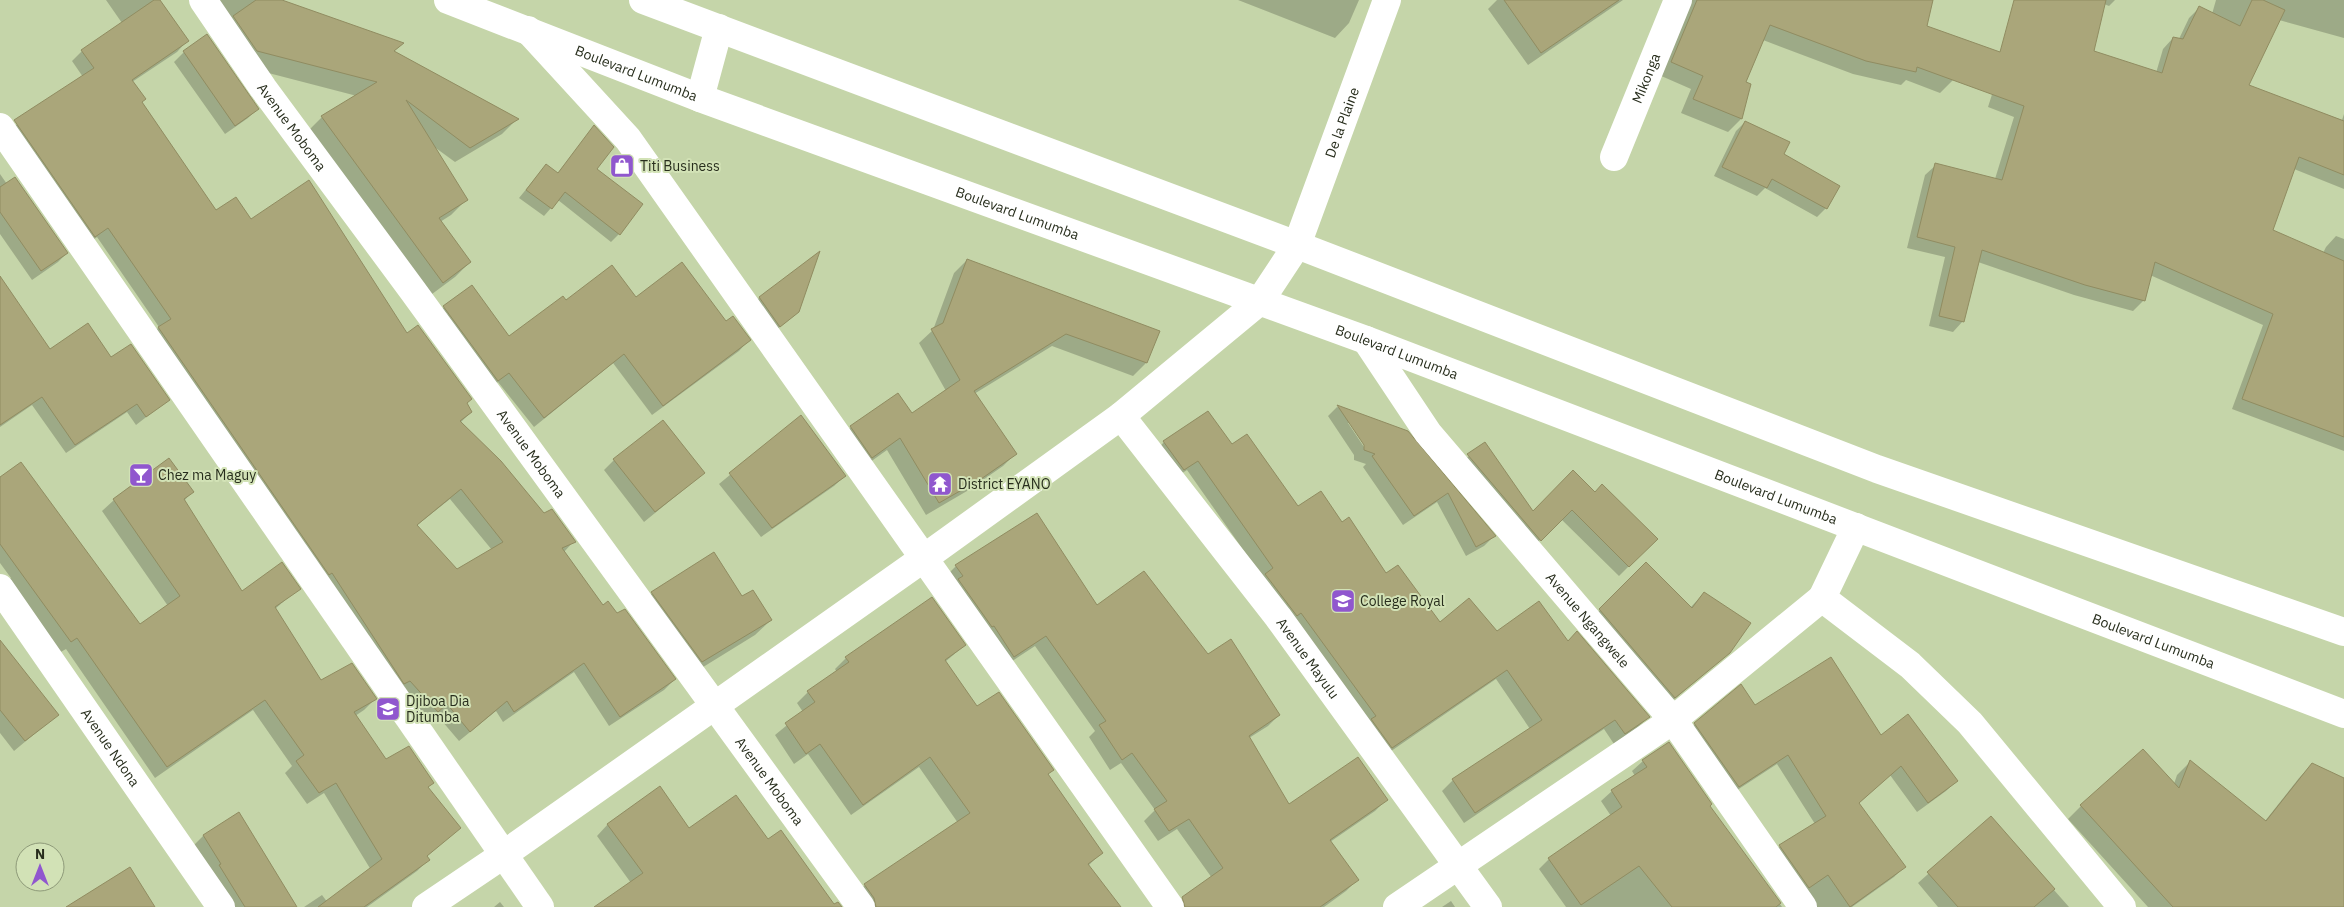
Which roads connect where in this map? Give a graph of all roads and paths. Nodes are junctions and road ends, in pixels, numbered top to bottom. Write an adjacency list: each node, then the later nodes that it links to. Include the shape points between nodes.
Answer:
1 (203, 0): 20 (main road, Avenue Moboma, via 263,88)
2 (448, 0): 7 (main road, Boulevard Lumumba)
3 (643, 0): 6 (main road)
4 (1387, 0): 11 (main road, De la Plaine)
5 (1678, 0): 10 (main road, Mikonga)
6 (719, 28): 8 (main road); 11 (main road)
7 (528, 30): 8 (main road, Boulevard Lumumba); 16 (main road, via 628,139)
8 (700, 98): 12 (main road, Boulevard Lumumba)
9 (0, 127): 23 (main road)
10 (1614, 157)
11 (1297, 244): 12 (main road, De la Plaine); 19 (main road, via 1876,469)
12 (1260, 301): 13 (main road, Boulevard Lumumba); 14 (main road, De la Plaine)
13 (1366, 340): 15 (main road, Boulevard Lumumba); 22 (main road, Avenue Ngangwele, via 1428,433)
14 (1121, 416): 16 (main road, De la Plaine); 24 (main road, Avenue Mayulu, via 1278,617)
15 (1856, 526): 18 (main road); 21 (main road, Boulevard Lumumba)
16 (924, 558): 20 (main road, De la Plaine); 29 (main road)
17 (0, 588): 25 (main road, Avenue Ndona)
18 (1822, 598): 22 (main road); 33 (main road, via 1910,665 1970,722)
19 (2344, 632)
20 (713, 705): 23 (main road, De la Plaine); 28 (main road, Avenue Moboma)
21 (2344, 714)
22 (1673, 720): 24 (main road); 32 (main road, Avenue Ngangwele)
23 (503, 855): 26 (main road, De la Plaine); 27 (main road)
24 (1458, 864): 30 (main road); 31 (main road, Avenue Mayulu)
25 (221, 907)
26 (426, 907)
27 (540, 907)
28 (861, 907)
29 (1170, 907)
30 (1397, 907)
31 (1488, 907)
32 (1802, 907)
33 (2122, 907)

